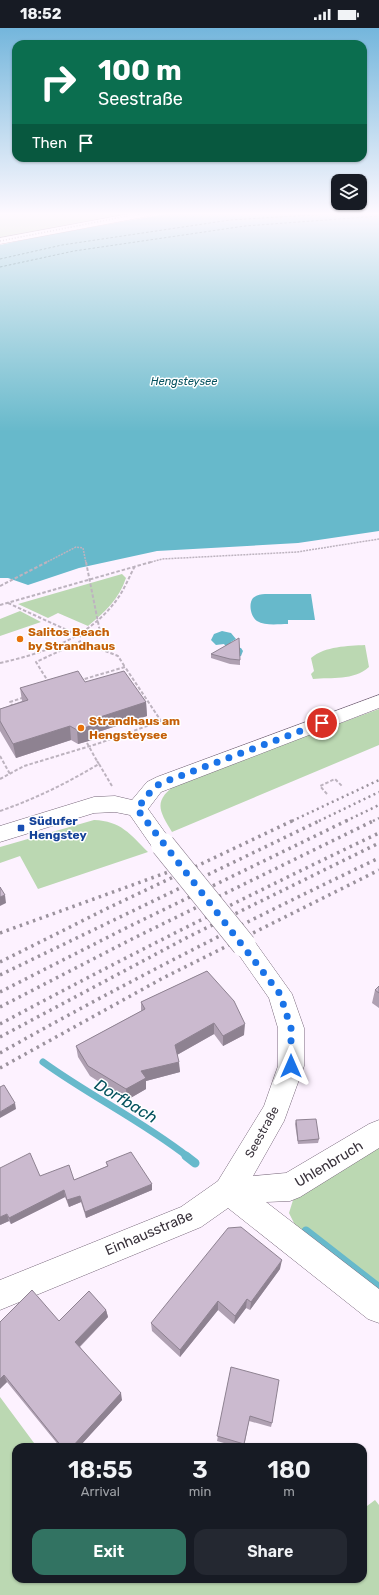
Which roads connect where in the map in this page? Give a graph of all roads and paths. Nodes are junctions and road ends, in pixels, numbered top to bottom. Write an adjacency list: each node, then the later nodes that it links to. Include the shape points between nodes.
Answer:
1 (379, 539): 2 (path, via 297,552 177,557)
2 (136, 566): 4 (path); 6 (path, via 116,603 88,630)
3 (0, 586): 7 (path, bridge, via 76,547 83,548 100,632)
4 (8, 603): 5 (path); 6 (path)
5 (0, 605)
6 (77, 635): 8 (path); 11 (path, via 50,649)
7 (90, 636)
8 (82, 637)
9 (81, 641): 14 (path, bridge, via 36,662)
10 (95, 647): 12 (path, via 118,656)
11 (0, 663)
12 (125, 667): 13 (path); 21 (path, via 161,720 97,744 24,766)
13 (74, 682)
14 (51, 686)
15 (31, 695): 17 (path, via 10,702)
16 (379, 702): 26 (street, via 164,782 154,787)
17 (15, 712)
18 (87, 743): 20 (path, bridge)
19 (0, 756): 21 (path)
20 (99, 764): 23 (path); 27 (path, via 44,795)
21 (10, 774): 22 (path)
22 (0, 779)
23 (113, 787)
24 (343, 787): 25 (path, via 335,779 320,786)
25 (327, 794)
26 (137, 809): 28 (street, via 114,804 94,805); 30 (street, Seestraße, bridge, via 280,994 291,1028 291,1066 275,1112)
27 (0, 811)
28 (0, 834)
29 (379, 1133): 30 (street, Uhlenbruch, via 290,1187)
30 (228, 1191): 31 (street, Einhausstraße, via 191,1217); 32 (street)
31 (0, 1295)
32 (379, 1308)

